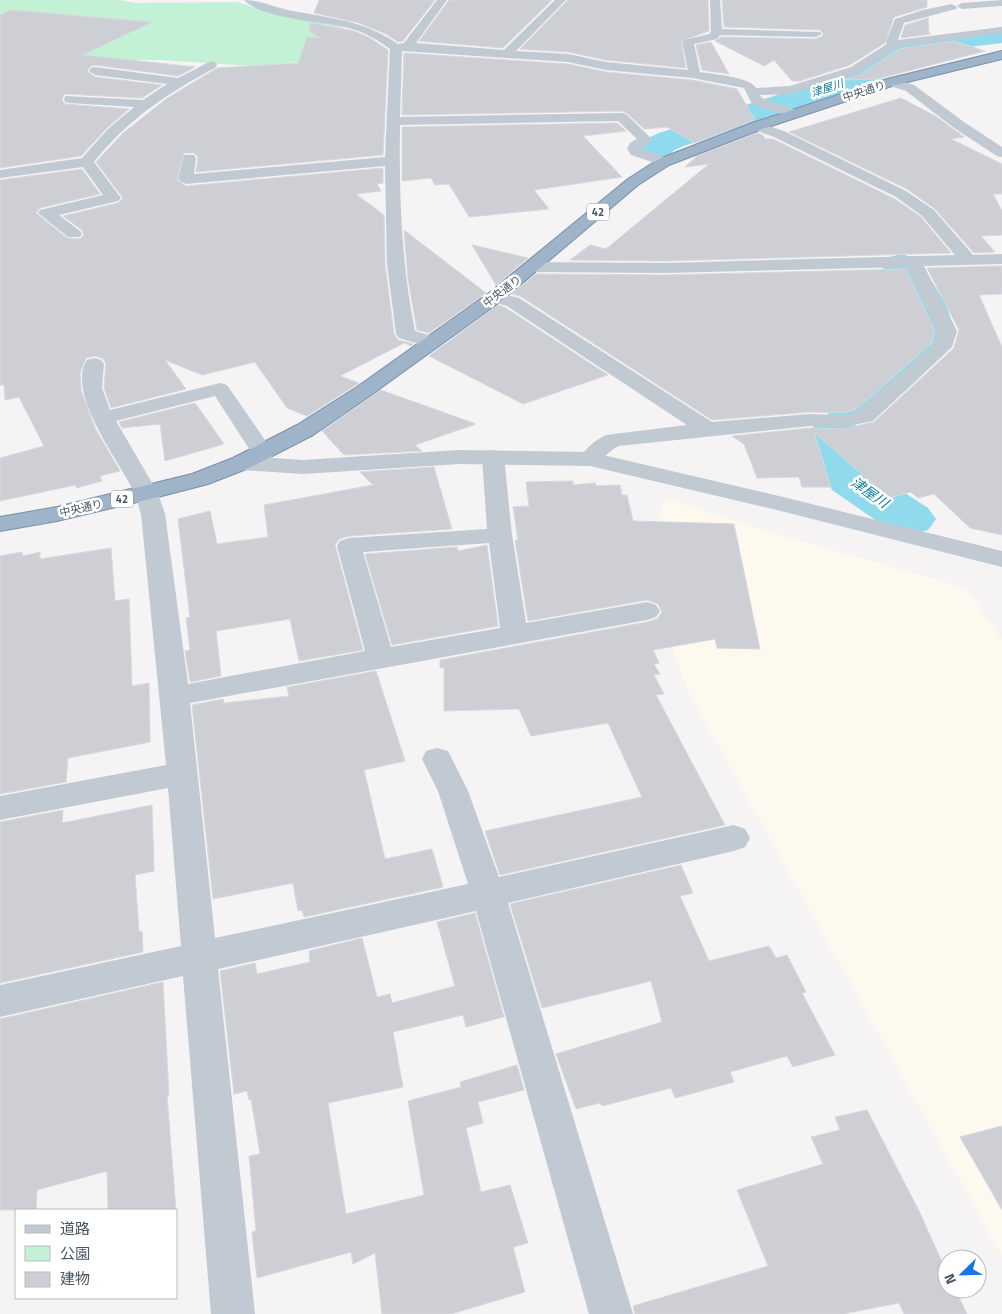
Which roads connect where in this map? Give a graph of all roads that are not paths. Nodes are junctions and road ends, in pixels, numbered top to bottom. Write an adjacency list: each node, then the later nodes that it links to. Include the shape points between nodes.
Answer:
1 (249, 0): 12 (street, via 277,11 355,26)
2 (442, 0): 12 (street)
3 (561, 0): 13 (street)
4 (715, 0): 9 (street)
5 (1002, 3): 6 (street)
6 (958, 7): 11 (street, via 899,21 892,42)
7 (986, 22): 8 (street)
8 (1002, 30): 11 (street)
9 (717, 32): 10 (street); 17 (street, via 713,37 688,42)
10 (816, 34)
11 (895, 44): 20 (street, via 855,70 791,90)
12 (402, 47): 13 (street); 24 (street)
13 (506, 54): 17 (street, via 568,58 606,66)
14 (1002, 55): 19 (highway, 中央通り / 42)
15 (211, 66): 18 (street)
16 (94, 71): 18 (street)
17 (692, 74): 20 (street, via 740,83 749,86)
18 (179, 82): 22 (street)
19 (891, 82): 23 (highway, 中央通り / 42); 26 (street, via 910,88)
20 (752, 92): 23 (street, via 763,105)
21 (70, 99): 22 (street)
22 (148, 104): 28 (street, via 122,122)
23 (785, 112): 25 (highway, 中央通り / 42)
24 (394, 121): 29 (street); 30 (street, via 621,116 646,140 635,146 636,152)
25 (757, 126): 30 (highway, 中央通り / 42); 34 (street, via 901,194 928,214)
26 (1002, 153)
27 (189, 158): 29 (street, via 186,179)
28 (86, 162): 31 (street); 32 (street, via 113,198 46,213)
29 (393, 162): 38 (street, via 400,305 406,334)
30 (664, 162): 36 (highway, 中央通り / 42, via 633,182)
31 (0, 174)
32 (74, 234)
33 (1002, 259): 34 (street)
34 (968, 260): 35 (street)
35 (913, 261): 36 (street); 41 (street, via 947,331 942,346 865,416 843,422 810,420)
36 (532, 268): 37 (highway, 中央通り / 42)
37 (495, 297): 38 (highway, 中央通り / 42); 41 (street, via 513,302)
38 (431, 342): 42 (highway, 中央通り / 42, via 364,392)
39 (94, 364): 40 (street, via 92,388)
40 (104, 418): 42 (street, via 220,389); 46 (street)
41 (708, 429): 44 (street, via 614,440)
42 (263, 453): 45 (highway, 中央通り / 42)
43 (493, 456): 44 (street); 45 (street, via 304,467); 48 (street)
44 (590, 459): 49 (street)
45 (241, 463): 46 (highway, 中央通り / 42, via 200,479)
46 (146, 493): 47 (highway, 中央通り / 42); 53 (street, via 154,514)
47 (0, 524)
48 (500, 534): 51 (street); 52 (street, via 349,546)
49 (1002, 558)
50 (648, 611): 51 (street)
51 (514, 634): 52 (street)
52 (380, 658): 53 (street)
53 (175, 696): 55 (street)
54 (437, 760): 58 (street, via 453,791)
55 (183, 774): 56 (street); 59 (street)
56 (0, 808)
57 (734, 838): 58 (street)
58 (488, 894): 59 (street); 62 (street)
59 (200, 958): 60 (street); 61 (street)
60 (0, 1002)
61 (233, 1314)
62 (611, 1314)

